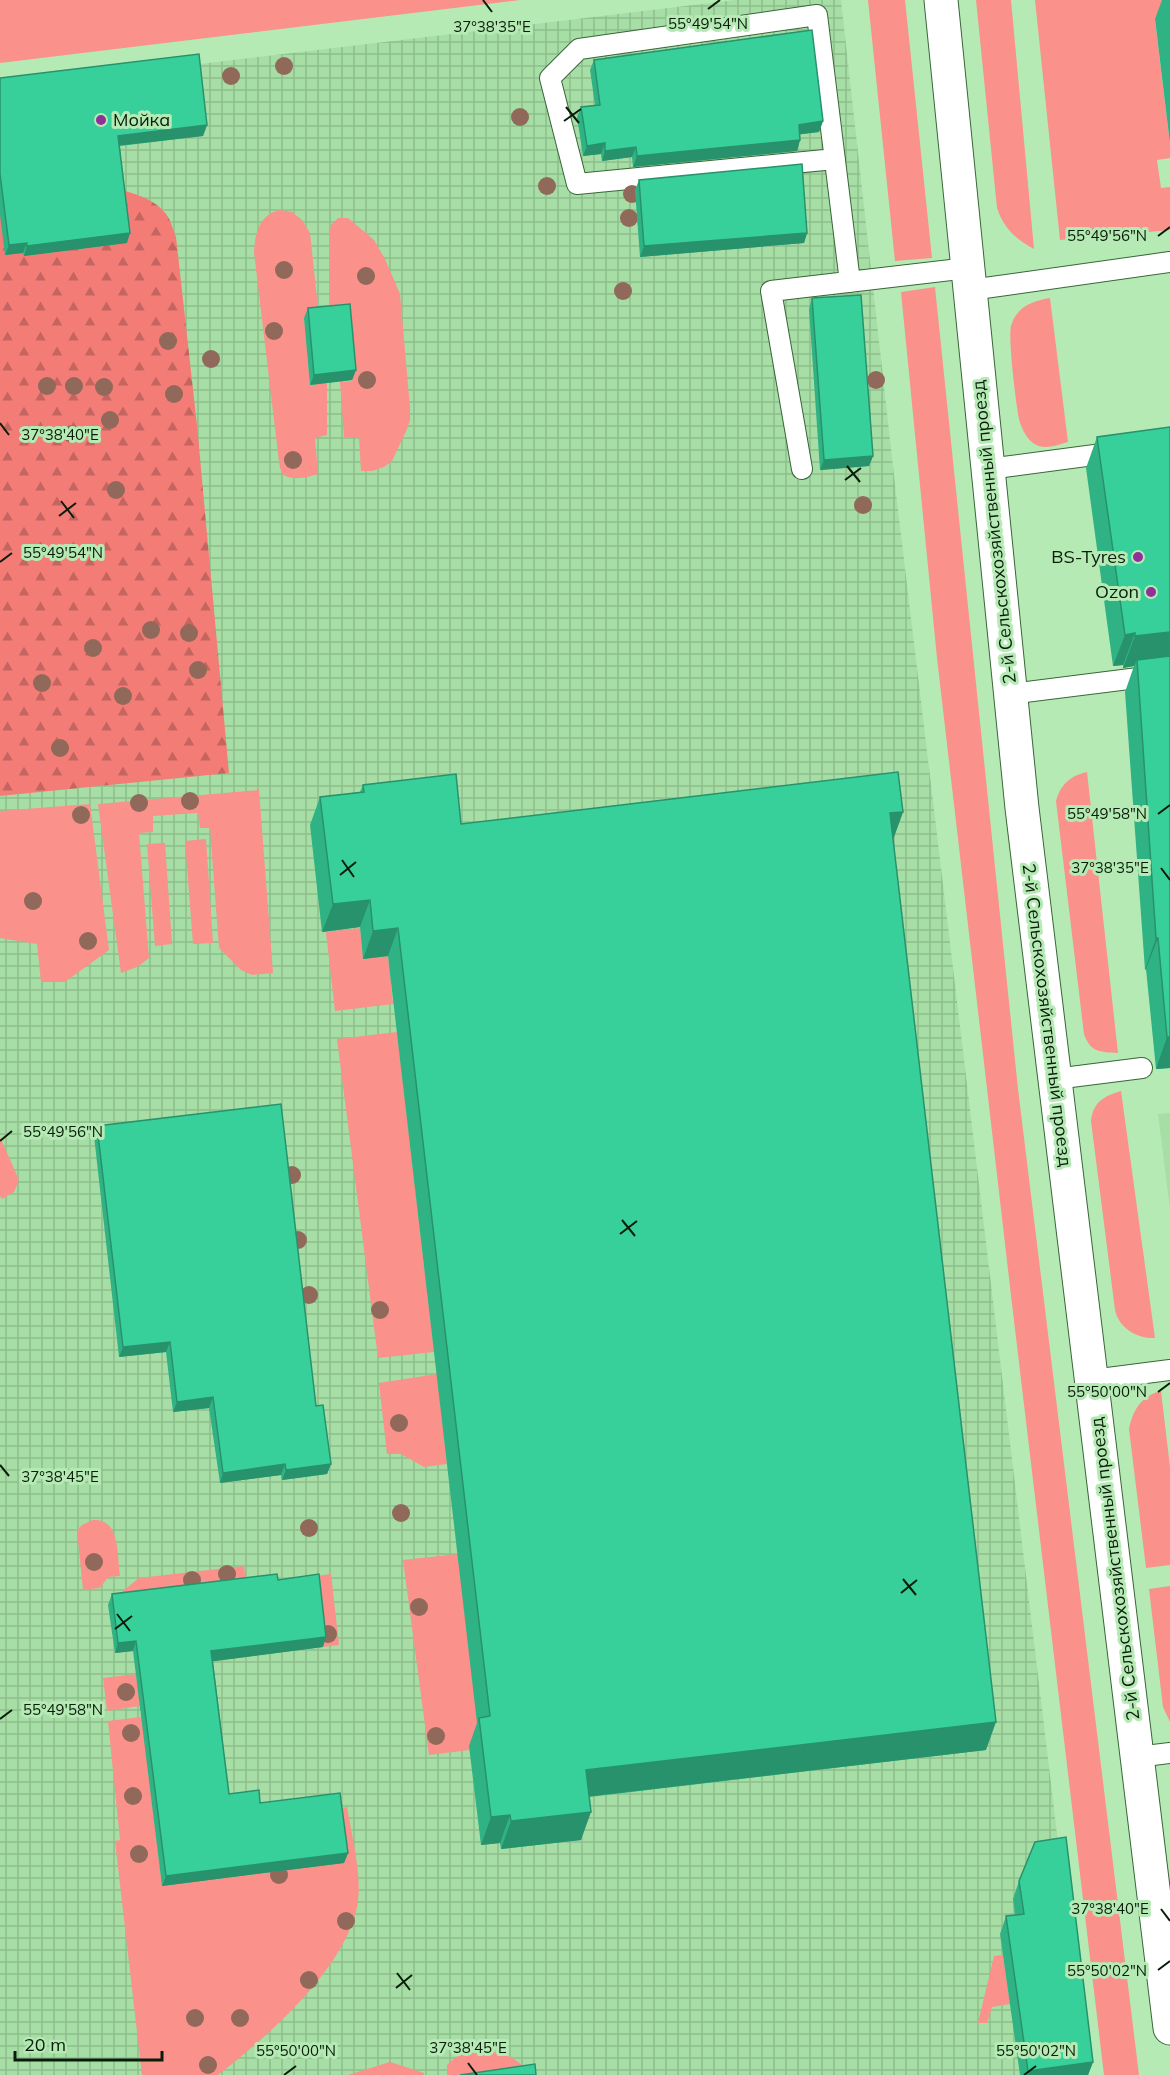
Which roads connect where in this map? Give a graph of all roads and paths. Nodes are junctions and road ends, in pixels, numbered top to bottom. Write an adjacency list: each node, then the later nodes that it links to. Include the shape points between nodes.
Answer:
1 (941, 0): 4 (street, 2-й Сельскохозяйственный проезд)
2 (835, 159): 2 (lane, via 817,15 579,49 550,78 577,184); 5 (lane)
3 (1170, 262): 4 (lane)
4 (969, 279): 5 (lane); 8 (street, 2-й Сельскохозяйственный проезд)
5 (850, 282): 7 (lane, via 771,291)
6 (1170, 445): 8 (lane)
7 (802, 469)
8 (988, 469): 10 (street, 2-й Сельскохозяйственный проезд)
9 (1170, 674): 10 (lane)
10 (1010, 694): 12 (street, 2-й Сельскохозяйственный проезд)
11 (1142, 1068): 12 (lane)
12 (1055, 1079): 14 (street, 2-й Сельскохозяйственный проезд)
13 (1170, 1370): 14 (lane)
14 (1092, 1380): 16 (street, 2-й Сельскохозяйственный проезд)
15 (1170, 1753): 16 (lane)
16 (1137, 1757): 17 (street, 2-й Сельскохозяйственный проезд)
17 (1170, 2028)

